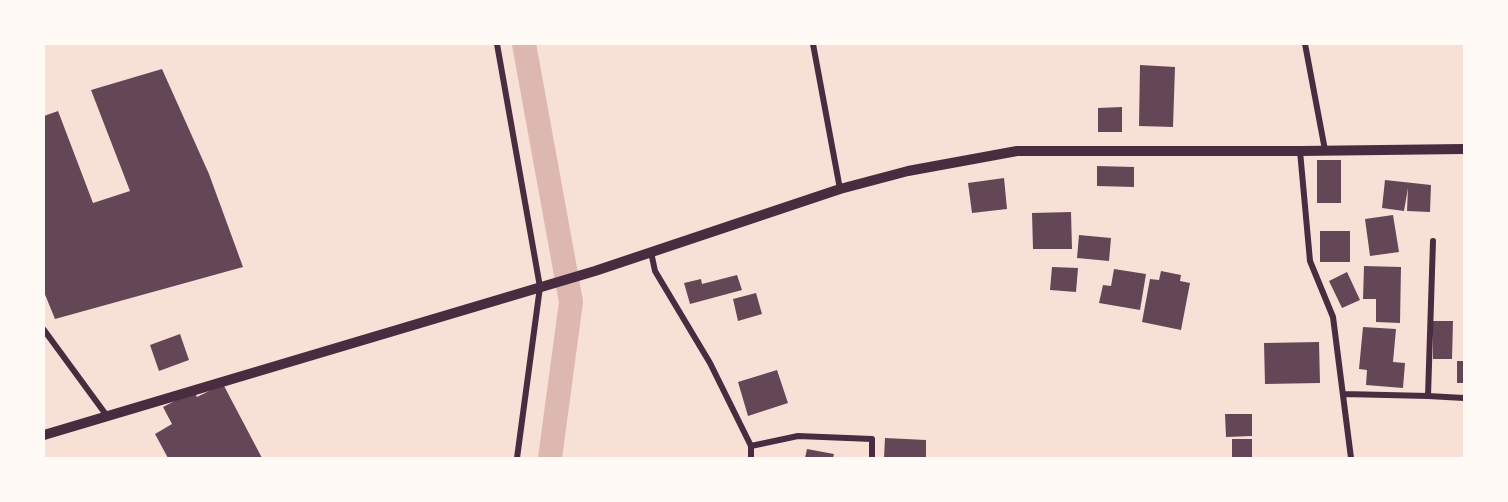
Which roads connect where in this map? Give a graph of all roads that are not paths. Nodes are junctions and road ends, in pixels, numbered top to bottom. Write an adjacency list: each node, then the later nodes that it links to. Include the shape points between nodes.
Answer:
1 (497, 44): 10 (street)
2 (813, 44): 7 (street)
3 (1305, 44): 5 (street)
4 (1464, 149): 5 (street)
5 (1325, 150): 6 (street)
6 (1300, 151): 7 (street, via 1017,151 908,171); 12 (street, via 1310,261 1333,317)
7 (840, 189): 9 (street)
8 (1433, 241): 13 (street)
9 (651, 252): 10 (street); 17 (street, via 655,271 710,363)
10 (544, 286): 15 (street); 18 (street)
11 (44, 330): 15 (street)
12 (1344, 394): 13 (street); 21 (street)
13 (1428, 396): 14 (street)
14 (1464, 398)
15 (107, 416): 16 (street)
16 (44, 435)
17 (751, 446): 19 (street); 20 (street, via 798,436 872,439)
18 (517, 459)
19 (751, 459)
20 (872, 459)
21 (1351, 459)

